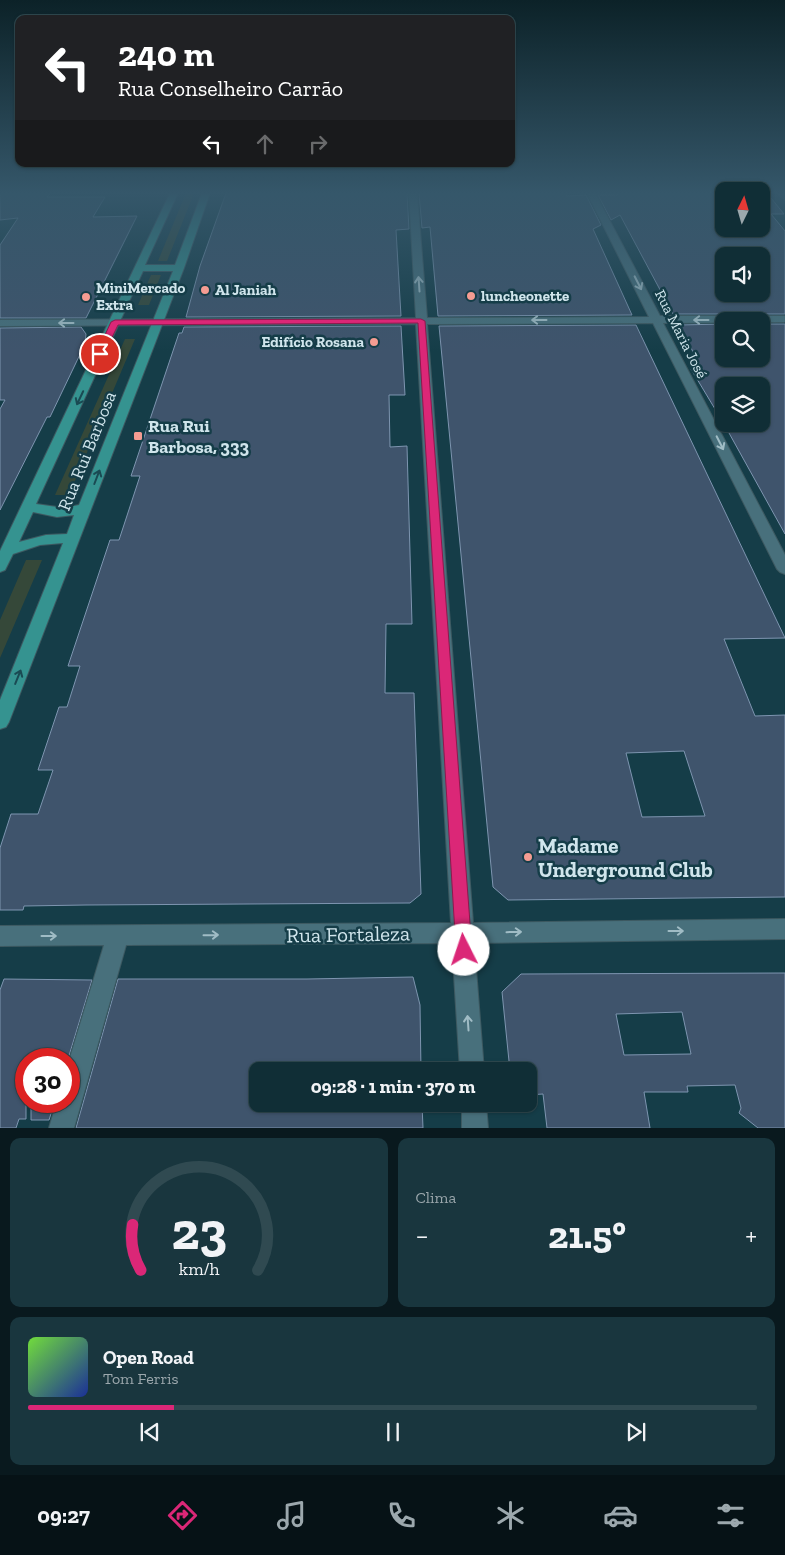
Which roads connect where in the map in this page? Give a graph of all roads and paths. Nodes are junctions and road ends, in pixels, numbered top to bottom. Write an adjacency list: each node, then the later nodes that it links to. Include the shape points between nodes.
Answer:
1 (150, 246): 5 (main road, Rua Rui Barbosa)
2 (187, 246): 6 (main road, Rua Rui Barbosa)
3 (416, 246): 9 (street, one-way to 3)
4 (618, 246): 8 (street, Rua Maria José, one-way to 8)
5 (140, 268): 6 (main road); 10 (main road, Rua Rui Barbosa)
6 (179, 268): 11 (main road, Rua Rui Barbosa)
7 (785, 319): 8 (street, one-way to 8)
8 (657, 320): 9 (street, one-way to 9); 18 (street, Rua Maria José, one-way to 18)
9 (421, 321): 11 (street); 21 (street)
10 (115, 322): 11 (street); 12 (street, one-way to 12); 13 (main road, Rua Rui Barbosa, one-way to 13)
11 (158, 322): 14 (main road, Rua Rui Barbosa, one-way to 11)
12 (0, 323)
13 (29, 506): 14 (main road, via 56,514 76,512); 16 (main road, Rua Rui Barbosa)
14 (85, 507): 15 (main road, Rua Rui Barbosa)
15 (71, 543): 16 (main road, via 69,539 57,537); 19 (main road, Rua Rui Barbosa, one-way to 15)
16 (8, 551): 17 (main road, Rua Rui Barbosa)
17 (0, 568)
18 (785, 569)
19 (0, 722)
20 (785, 929): 21 (street, Rua Fortaleza, one-way to 20)
21 (463, 933): 23 (street, Rua Fortaleza, one-way to 21); 24 (street, one-way to 21)
22 (0, 936): 23 (street, Rua Fortaleza, one-way to 23)
23 (118, 936): 26 (street)
24 (471, 1062)
25 (474, 1112): 27 (street)
26 (61, 1128)
27 (475, 1128)

